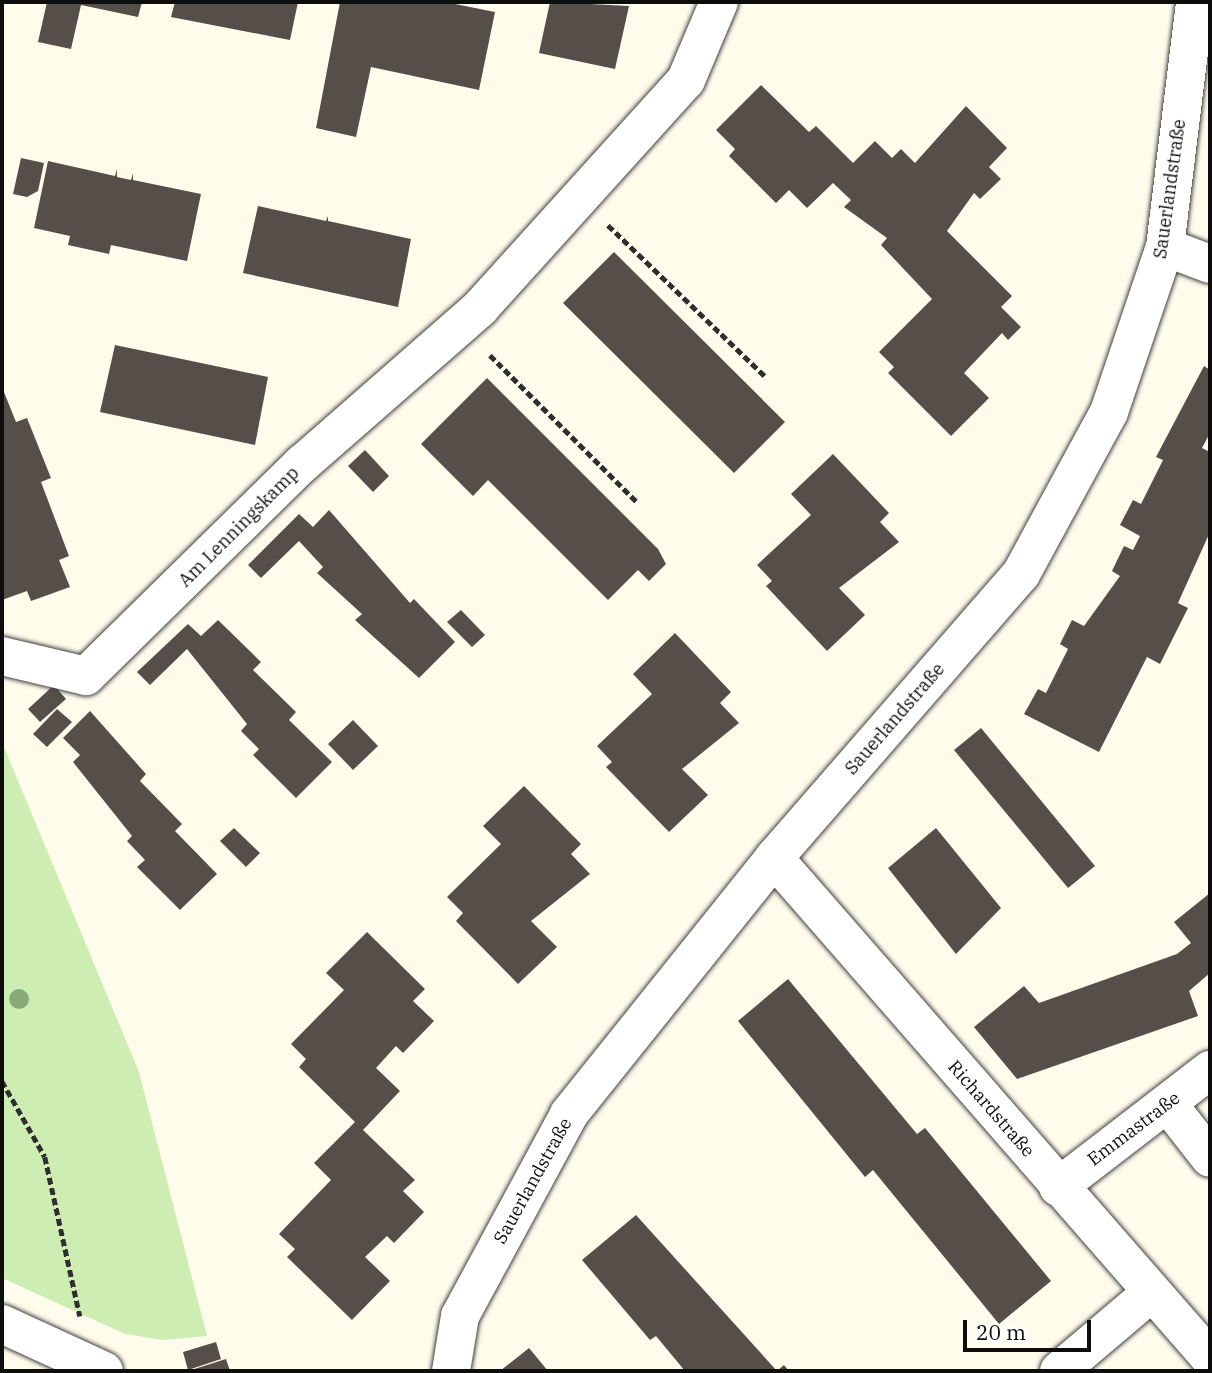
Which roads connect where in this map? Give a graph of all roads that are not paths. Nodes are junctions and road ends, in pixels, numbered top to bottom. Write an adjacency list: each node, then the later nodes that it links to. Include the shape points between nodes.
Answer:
1 (719, 2): 5 (street, Am Lenningskamp, via 685,80 462,327 302,464 86,676)
2 (1195, 2): 3 (street, Sauerlandstraße)
3 (1165, 247): 4 (street); 6 (street, Sauerlandstraße, via 1109,412 1021,575)
4 (1210, 264)
5 (2, 656)
6 (774, 858): 10 (street, Richardstraße); 15 (street, Sauerlandstraße, via 569,1114 460,1316)
7 (1210, 1070): 8 (street, Emmastraße)
8 (1168, 1104): 9 (street); 10 (street, Emmastraße)
9 (1210, 1158)
10 (1058, 1187): 11 (street, Richardstraße)
11 (1151, 1293): 13 (street, Richardstraße); 16 (street)
12 (2, 1324): 14 (street)
13 (1210, 1358)
14 (90, 1364)
15 (451, 1371)
16 (1059, 1371)

